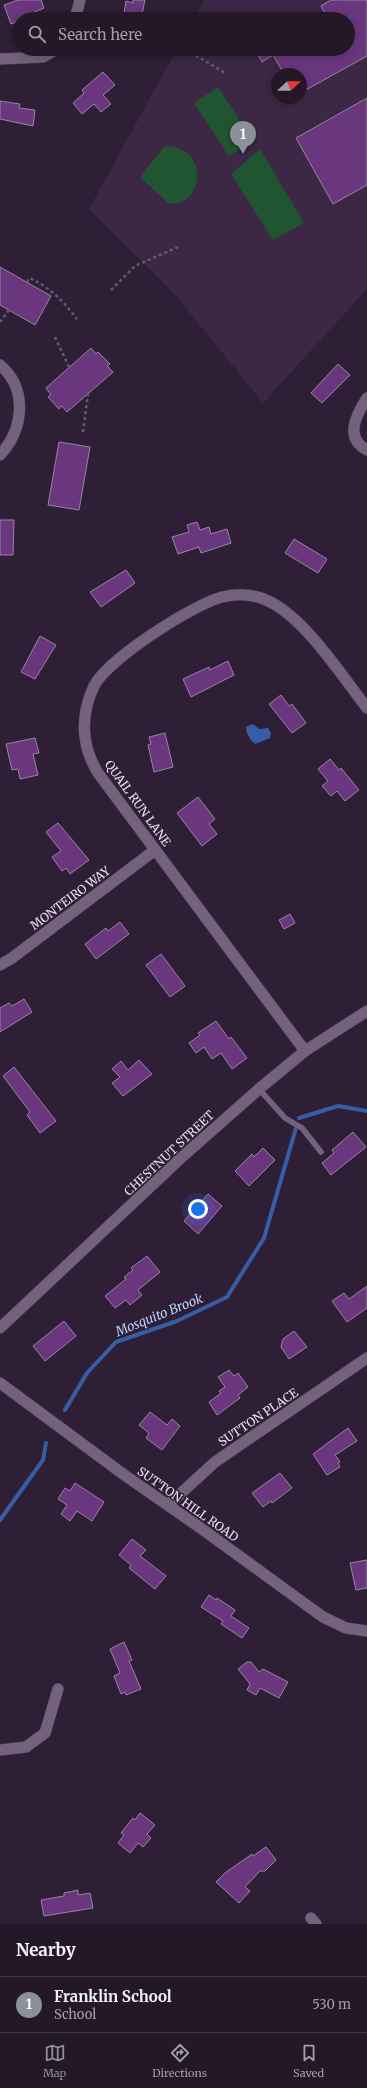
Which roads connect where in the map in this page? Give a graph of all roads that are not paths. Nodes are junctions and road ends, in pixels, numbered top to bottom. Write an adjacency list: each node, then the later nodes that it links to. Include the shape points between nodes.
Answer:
1 (80, 0): 2 (street)
2 (77, 12)
3 (45, 56): 4 (street)
4 (0, 59)
5 (0, 365): 8 (street, via 16,386 20,412 17,426)
6 (367, 398): 7 (street, via 356,416 354,426 354,438)
7 (363, 447)
8 (0, 455)
9 (367, 708): 10 (street, QUAIL RUN LANE, via 296,618 262,598 232,595 207,603 138,645 110,667 95,685 84,717 84,733 91,761 98,773)
10 (155, 850): 11 (street, MONTEIRO WAY); 13 (street, QUAIL RUN LANE)
11 (0, 965)
12 (367, 1011): 13 (street, CHESTNUT STREET)
13 (305, 1051): 14 (street, CHESTNUT STREET)
14 (259, 1089): 15 (lane, via 285,1118 302,1128); 16 (street, CHESTNUT STREET, via 182,1157)
15 (321, 1152)
16 (0, 1328)
17 (367, 1358): 19 (street, SUTTON PLACE, via 215,1462)
18 (0, 1383): 19 (street, SUTTON HILL ROAD)
19 (168, 1505): 20 (street, SUTTON HILL ROAD, via 323,1617 346,1628)
20 (367, 1631)
21 (58, 1689): 22 (street, via 45,1733 26,1747)
22 (0, 1750)

